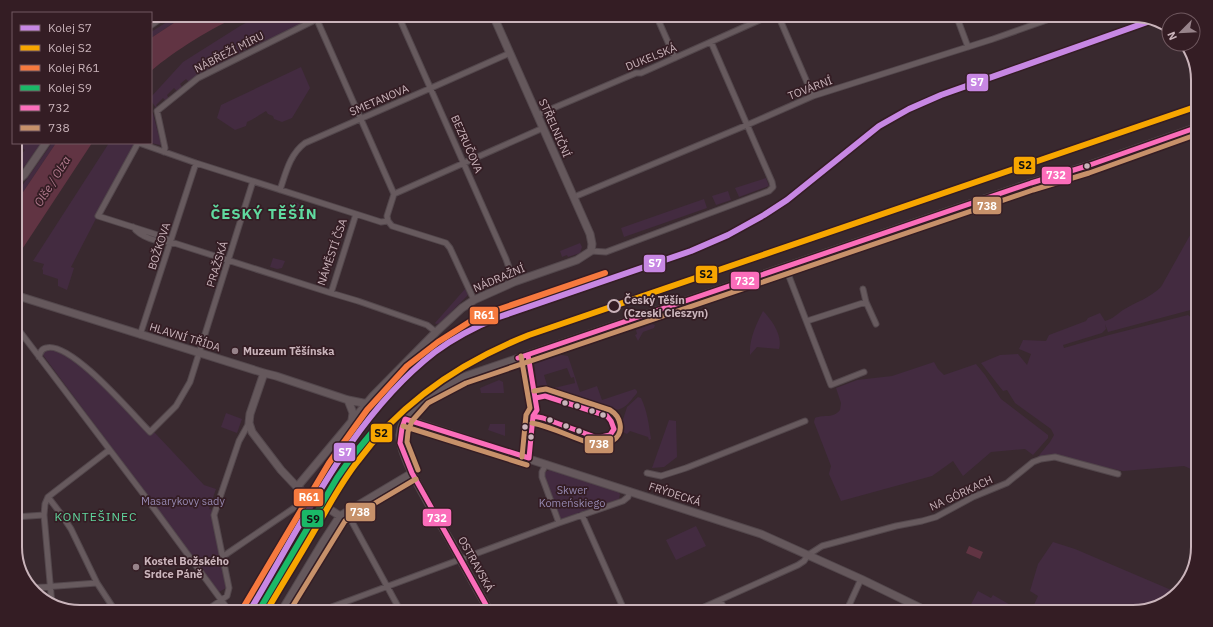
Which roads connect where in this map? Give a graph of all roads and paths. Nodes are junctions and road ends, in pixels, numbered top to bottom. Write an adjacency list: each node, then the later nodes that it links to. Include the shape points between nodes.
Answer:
1 (313, 22): 24 (street, NÁBŘEŽÍ MÍRU, via 198,78 156,111)
2 (318, 22): 17 (street)
3 (401, 22): 14 (street, BEZRUČOVA)
4 (496, 22): 12 (main road, STŘELNIČNÍ)
5 (659, 22): 13 (street)
6 (756, 22): 10 (street, DUKELSKÁ)
7 (781, 22): 15 (street)
8 (959, 22): 11 (street)
9 (1041, 22): 11 (street, TOVÁRNÍ)
10 (711, 42): 13 (street, DUKELSKÁ); 18 (street)
11 (968, 47): 15 (street, TOVÁRNÍ)
12 (510, 53): 14 (street, SMETANOVA); 16 (main road, STŘELNIČNÍ)
13 (675, 58): 16 (street, DUKELSKÁ)
14 (431, 88): 17 (street, SMETANOVA); 26 (street, BEZRUČOVA)
15 (813, 96): 18 (street, TOVÁRNÍ)
16 (538, 115): 19 (main road, STŘELNIČNÍ)
17 (360, 119): 29 (street, SMETANOVA, via 299,148 290,160); 30 (street)
18 (747, 125): 31 (street, TOVÁRNÍ); 35 (street, NÁDRAŽNÍ, via 772,182 769,191 606,252)
19 (543, 128): 26 (street); 31 (main road, STŘELNIČNÍ)
20 (1191, 129): 37 (main road)
21 (45, 144): 27 (main road)
22 (137, 144): 34 (street, NÁMĚSTÍ ČSA, via 98,216 164,237)
23 (141, 144): 24 (street, NÁMĚSTÍ ČSA)
24 (164, 152): 25 (street, NÁMĚSTÍ ČSA)
25 (196, 163): 28 (street, NÁMĚSTÍ ČSA); 34 (street, BOŽKOVA)
26 (464, 163): 30 (street); 38 (street, BEZRUČOVA)
27 (22, 177)
28 (253, 181): 29 (street, NÁMĚSTÍ ČSA); 36 (street, PRAŽSKÁ)
29 (280, 190): 32 (street, NÁMĚSTÍ ČSA)
30 (394, 194): 33 (street)
31 (574, 197): 35 (main road, STŘELNIČNÍ, via 590,234)
32 (356, 214): 33 (street, via 381,222); 40 (street, NÁMĚSTÍ ČSA)
33 (388, 221): 42 (street, via 392,226 446,243)
34 (171, 242): 36 (street, NÁMĚSTÍ ČSA); 48 (street, BOŽKOVA)
35 (591, 251): 38 (main road, NÁDRAŽNÍ, via 577,260)
36 (228, 261): 40 (street, NÁMĚSTÍ ČSA); 49 (street, PRAŽSKÁ)
37 (785, 266): 44 (street); 55 (main road, via 463,377 424,397)
38 (514, 282): 42 (main road, NÁDRAŽNÍ)
39 (863, 289): 43 (street)
40 (331, 293): 46 (street, via 427,325)
41 (22, 297): 48 (main road, HLAVNÍ TŘÍDA)
42 (474, 300): 46 (main road, NÁDRAŽNÍ)
43 (866, 302): 44 (street); 45 (street)
44 (807, 321): 51 (street, via 831,385)
45 (876, 324)
46 (436, 332): 54 (main road, NÁDRAŽNÍ)
47 (22, 334): 50 (street)
48 (140, 335): 49 (main road, HLAVNÍ TŘÍDA)
49 (200, 353): 50 (street, PRAŽSKÁ, via 190,382 176,406 150,432 81,362 52,347 43,349); 52 (main road, HLAVNÍ TŘÍDA)
50 (39, 357): 59 (street)
51 (864, 372)
52 (264, 373): 53 (main road, HLAVNÍ TŘÍDA); 58 (main road)
53 (348, 400): 54 (main road, HLAVNÍ TŘÍDA); 56 (main road, via 353,410)
54 (368, 403): 56 (main road, NÁDRAŽNÍ)
55 (405, 419): 60 (main road, FRÝDECKÁ); 61 (main road, OSTRAVSKÁ, via 400,442)
56 (352, 420): 64 (main road, NÁDRAŽNÍ)
57 (805, 421): 62 (street, via 686,468 661,476)
58 (249, 423): 64 (main road, via 252,432); 74 (street, via 239,441 214,515)
59 (109, 450): 66 (street); 83 (street)
60 (546, 464): 65 (main road, FRÝDECKÁ); 73 (street, via 542,477)
61 (412, 472): 70 (main road); 76 (main road, OSTRAVSKÁ)
62 (647, 473)
63 (1118, 474): 75 (street, NA GÓRKACH, via 1054,457 1041,459 1033,462 1007,483 973,497 936,517 822,546)
64 (297, 487): 70 (main road)
65 (630, 491): 69 (street, via 628,497 623,500); 75 (main road, FRÝDECKÁ, via 761,534)
66 (48, 497): 68 (street); 78 (street, via 71,529)
67 (294, 508): 74 (street)
68 (44, 515): 71 (street); 79 (street)
69 (582, 515): 73 (street); 92 (street)
70 (340, 516): 88 (main road)
71 (22, 517)
72 (351, 520): 81 (street)
73 (559, 523): 76 (street)
74 (222, 555): 83 (street, via 229,588 227,596)
75 (808, 555): 77 (main road, FRÝDECKÁ); 84 (street, NA GÓRKACH, via 798,565)
76 (464, 558): 81 (street); 91 (main road, OSTRAVSKÁ)
77 (861, 579): 95 (street); 96 (main road, FRÝDECKÁ)
78 (97, 583): 79 (street); 85 (street)
79 (50, 586): 80 (street); 82 (street)
80 (38, 587)
81 (387, 587): 89 (street); 90 (street)
82 (51, 597)
83 (221, 600): 86 (street); 87 (street)
84 (720, 600): 93 (street, NA GÓRKACH); 94 (street)
85 (111, 605)
86 (214, 605)
87 (225, 605)
88 (285, 605)
89 (337, 605)
90 (397, 605)
91 (487, 605)
92 (622, 605)
93 (709, 605)
94 (722, 605)
95 (849, 605)
96 (915, 605)

